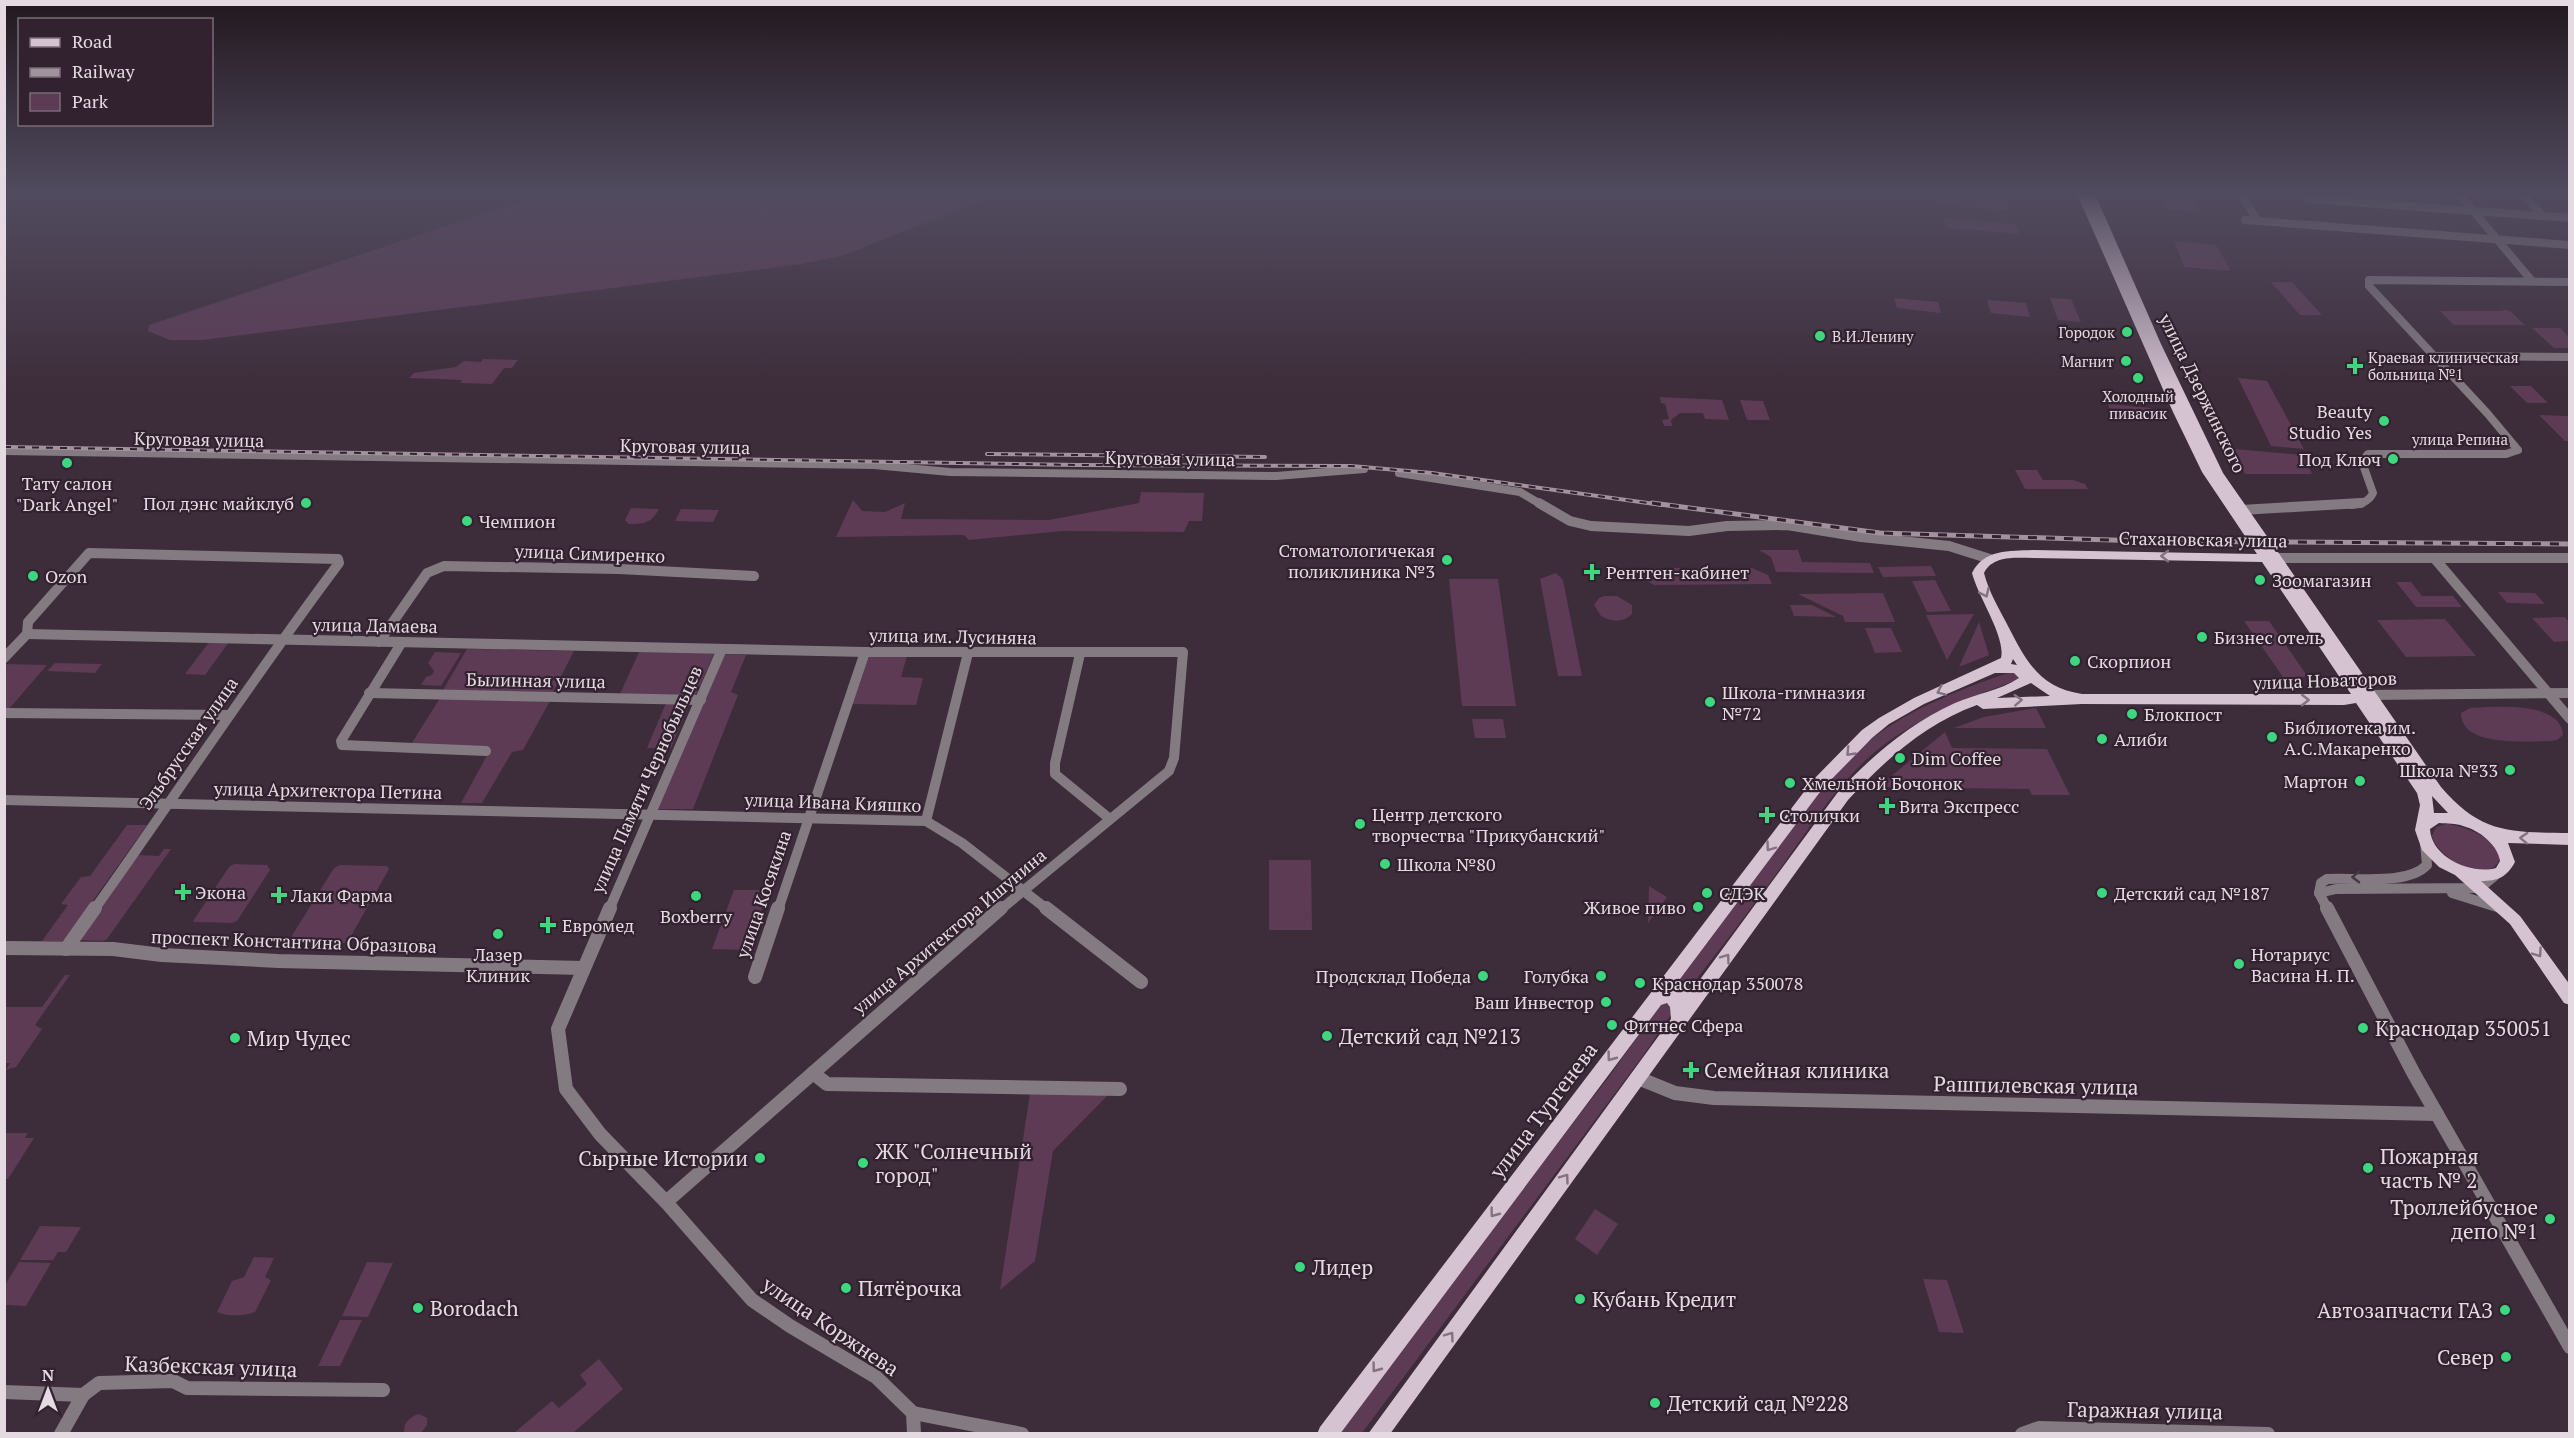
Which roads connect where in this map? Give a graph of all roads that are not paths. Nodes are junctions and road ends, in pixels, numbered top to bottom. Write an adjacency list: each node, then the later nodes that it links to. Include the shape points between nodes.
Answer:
1 (2111, 261): 12 (main road, улица Дзержинского, via 2208,472)
2 (2120, 261): 11 (main road, улица Дзержинского, via 2200,440)
3 (2515, 261): 4 (street)
4 (2532, 281): 5 (street, улица Репина); 6 (street, улица Репина, via 2369,280 2369,286)
5 (2570, 282)
6 (2433, 356): 7 (street); 11 (street, улица Репина, via 2518,450 2506,454 2368,454 2362,462 2373,492 2366,502)
7 (2570, 357)
8 (4, 452): 9 (street, Круговая улица, via 874,465 950,472 1276,476)
9 (1364, 469)
10 (1400, 473): 14 (street, via 1511,489 1570,521 1591,526 1689,531 1787,525 1949,546)
11 (2241, 510): 12 (main road, улица Дзержинского)
12 (2270, 558): 14 (main road, Стахановская улица, one-way to 14, via 2033,554); 15 (street, Стахановская улица); 32 (main road, улица Дзержинского)
13 (2570, 558): 15 (street, Стахановская улица)
14 (1990, 559): 17 (main road, one-way to 17, via 1980,566 1979,578)
15 (2435, 559): 30 (street)
16 (754, 576): 20 (street, улица Симиренко, via 444,566 427,573)
17 (2003, 628): 28 (main road, via 2010,656); 33 (main road, via 2032,676 2046,687)
18 (27, 634): 19 (street, улица Дамаева); 19 (street, Эльбрусская улица, via 28,622 89,554 338,559 337,567); 27 (street)
19 (282, 639): 20 (street, улица Дамаева); 37 (street, Эльбрусская улица)
20 (379, 642): 21 (street, улица Дамаева)
21 (402, 642): 22 (street, улица Дамаева); 29 (street)
22 (722, 649): 23 (street, улица им. Лусиняна); 34 (street, улица Памяти Чернобыльцев)
23 (865, 652): 25 (street, улица им. Лусиняна); 44 (street, улица Косякина)
24 (1183, 652): 26 (street, улица им. Лусиняна); 43 (street, улица Архитектора Ишунина, via 1174,758 1169,771)
25 (968, 653): 26 (street, улица им. Лусиняна); 45 (street)
26 (1080, 654): 43 (street, via 1055,774)
27 (4, 658)
28 (1995, 669): 35 (main road, via 2017,669 2026,680); 60 (main road, улица Тургенева, one-way to 60, via 1919,702 1867,734 1801,804)
29 (369, 693): 34 (street, Былинная улица); 39 (street, via 342,745)
30 (2549, 693): 31 (street, улица Новаторов); 32 (street, улица Новаторов); 38 (street)
31 (2570, 693)
32 (2365, 697): 33 (main road, улица Новаторов, one-way to 32); 46 (main road, улица Дзержинского, via 2446,803); 47 (main road, улица Дзержинского, via 2423,790 2428,804)
33 (2082, 699): 35 (main road, one-way to 33, via 2001,701)
34 (701, 700): 42 (street, улица Памяти Чернобыльцев)
35 (1960, 707): 62 (main road, one-way to 35, via 1843,796 1898,744)
36 (4, 713): 37 (street)
37 (229, 715): 41 (street, Эльбрусская улица)
38 (2570, 719)
39 (486, 751)
40 (4, 800): 41 (street, улица Архитектора Петина)
41 (169, 805): 42 (street, улица Архитектора Петина); 57 (street, Эльбрусская улица)
42 (651, 815): 44 (street, улица Ивана Кияшко); 58 (street, улица Памяти Чернобыльцев)
43 (1110, 819): 53 (street, улица Архитектора Ишунина)
44 (807, 820): 45 (street, улица Ивана Кияшко); 59 (street, улица Косякина)
45 (926, 821): 53 (street, улица Ивана Кияшко, via 962,843)
46 (2478, 826): 47 (main road, улица Дзержинского, via 2440,817 2429,820); 48 (main road, one-way to 46, via 2512,838); 50 (main road, улица Дзержинского, via 2494,837 2507,854 2508,865)
47 (2424, 832): 49 (main road, via 2435,854); 54 (street, one-way to 54, via 2427,865 2420,874 2328,879 2321,883)
48 (2570, 839)
49 (2453, 867): 50 (main road, via 2478,875); 51 (main road)
50 (2497, 874): 51 (street)
51 (2480, 888): 52 (street); 55 (main road)
52 (2431, 889): 54 (street, via 2336,889); 55 (street)
53 (1022, 891): 61 (street, улица Ивана Кияшко); 67 (street, улица Архитектора Ишунина)
54 (2319, 893): 70 (street)
55 (2505, 910): 63 (main road, one-way to 63)
56 (4, 948): 57 (street, проспект Константина Образцова)
57 (66, 949): 58 (street, проспект Константина Образцова, via 219,958)
58 (583, 968): 66 (street, улица Памяти Чернобыльцев, via 558,1029)
59 (755, 977)
60 (1671, 977): 62 (main road, via 1684,994); 64 (main road, улица Тургенева)
61 (1141, 982)
62 (1704, 988): 65 (main road)
63 (2570, 998)
64 (1655, 999): 65 (main road, via 1669,996 1676,1001); 80 (main road, улица Тургенева, one-way to 80)
65 (1679, 1022): 68 (main road)
66 (561, 1059): 71 (street, улица Коржнева, via 566,1089 573,1100)
67 (813, 1073): 69 (street, via 827,1084); 71 (street, улица Архитектора Ишунина)
68 (1638, 1078): 70 (street, Рашпилевская улица, via 1653,1088 1679,1096 1741,1100); 81 (main road, one-way to 68)
69 (1120, 1089)
70 (2437, 1114): 72 (street)
71 (666, 1202): 76 (street, улица Коржнева, via 758,1306 876,1377)
72 (2570, 1347)
73 (382, 1390): 75 (street, Казбекская улица, via 187,1388 174,1381 99,1383)
74 (4, 1392): 75 (street, Казбекская улица)
75 (83, 1395): 77 (street)
76 (913, 1413): 78 (street); 79 (street)
77 (61, 1434)
78 (914, 1434)
79 (1022, 1434)
80 (1327, 1434)
81 (1378, 1434)
82 (2022, 1434): 83 (street, Гаражная улица, via 2039,1428)
83 (2268, 1434)

